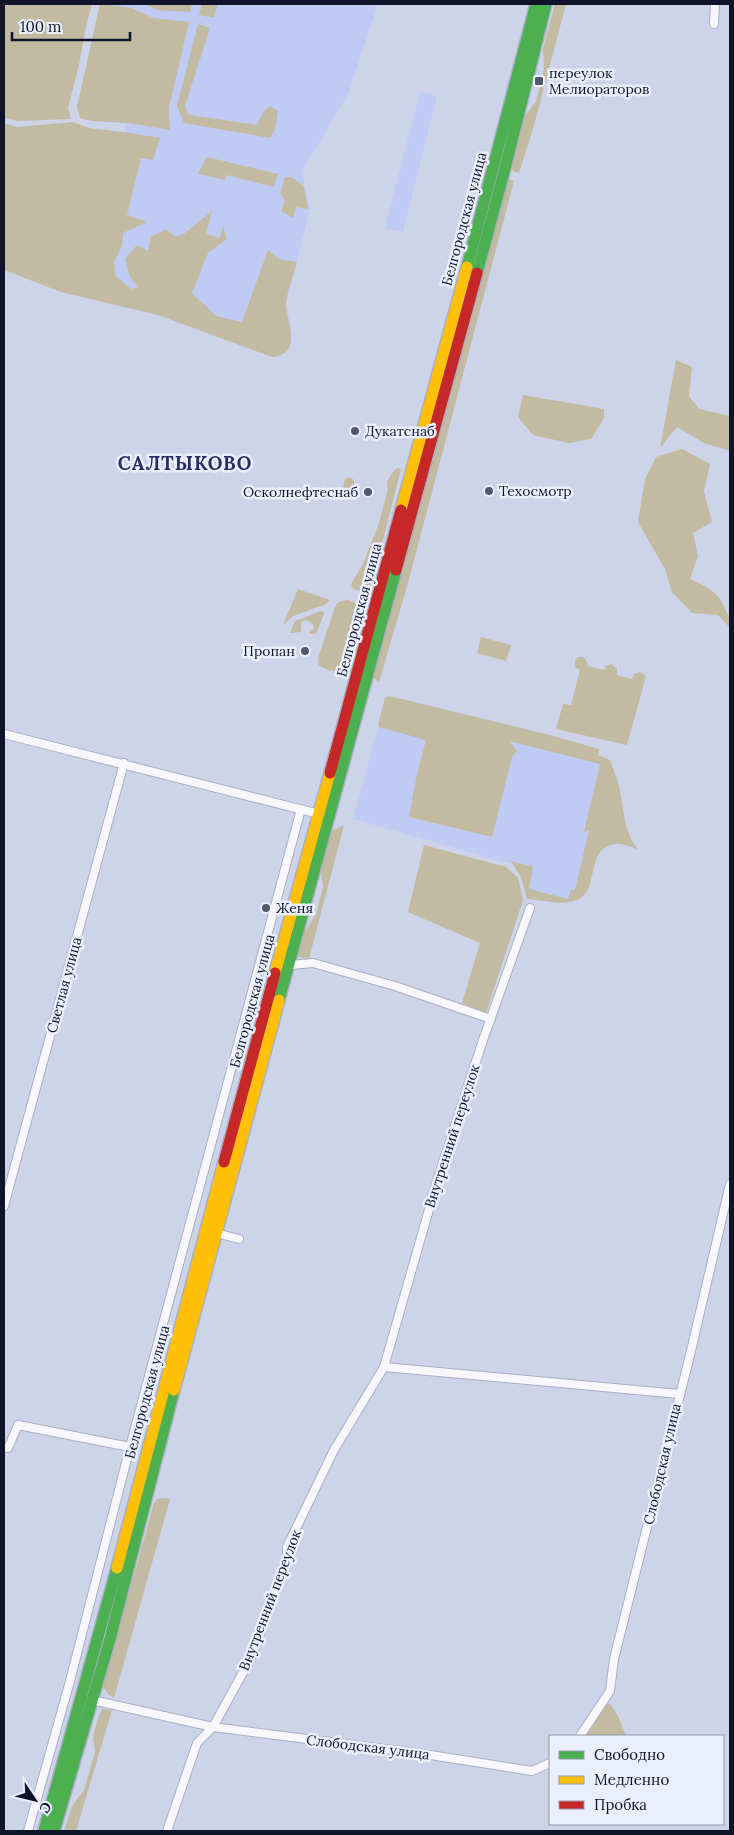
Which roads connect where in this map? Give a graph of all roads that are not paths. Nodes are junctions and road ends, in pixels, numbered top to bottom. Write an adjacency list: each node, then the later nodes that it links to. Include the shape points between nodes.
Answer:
1 (536, 4): 8 (main road, Белгородская улица)
2 (546, 4): 10 (main road, Белгородская улица)
3 (715, 4): 4 (street)
4 (714, 24)
5 (4, 734): 6 (street)
6 (124, 763): 7 (street); 13 (street, Светлая улица)
7 (300, 809): 8 (street); 14 (street)
8 (319, 814): 15 (main road, Белгородская улица)
9 (530, 908): 11 (street, Внутренний переулок)
10 (290, 965): 11 (street, via 322,966 395,986); 15 (main road, Белгородская улица)
11 (491, 1019): 17 (street, Внутренний переулок, via 438,1178)
12 (730, 1184): 18 (street, Слободская улица)
13 (4, 1206)
14 (189, 1227): 15 (street); 19 (street)
15 (211, 1233): 16 (street); 22 (main road, Белгородская улица); 23 (main road, Белгородская улица)
16 (239, 1239)
17 (384, 1367): 18 (street); 24 (street, Внутренний переулок, via 334,1450 287,1547 287,1560 251,1658)
18 (679, 1394): 25 (street, Слободская улица, via 614,1658 610,1691)
19 (130, 1447): 20 (street, via 18,1425 8,1448); 21 (street)
20 (4, 1448)
21 (70, 1681): 22 (street); 27 (street)
22 (85, 1685): 28 (main road, Белгородская улица)
23 (92, 1700): 24 (street, Слободская улица); 29 (main road, Белгородская улица)
24 (213, 1727): 26 (street, Слободская улица, via 532,1771); 30 (street, via 197,1743)
25 (581, 1735)
26 (549, 1763)
27 (28, 1831)
28 (44, 1831)
29 (54, 1831)
30 (167, 1831)

